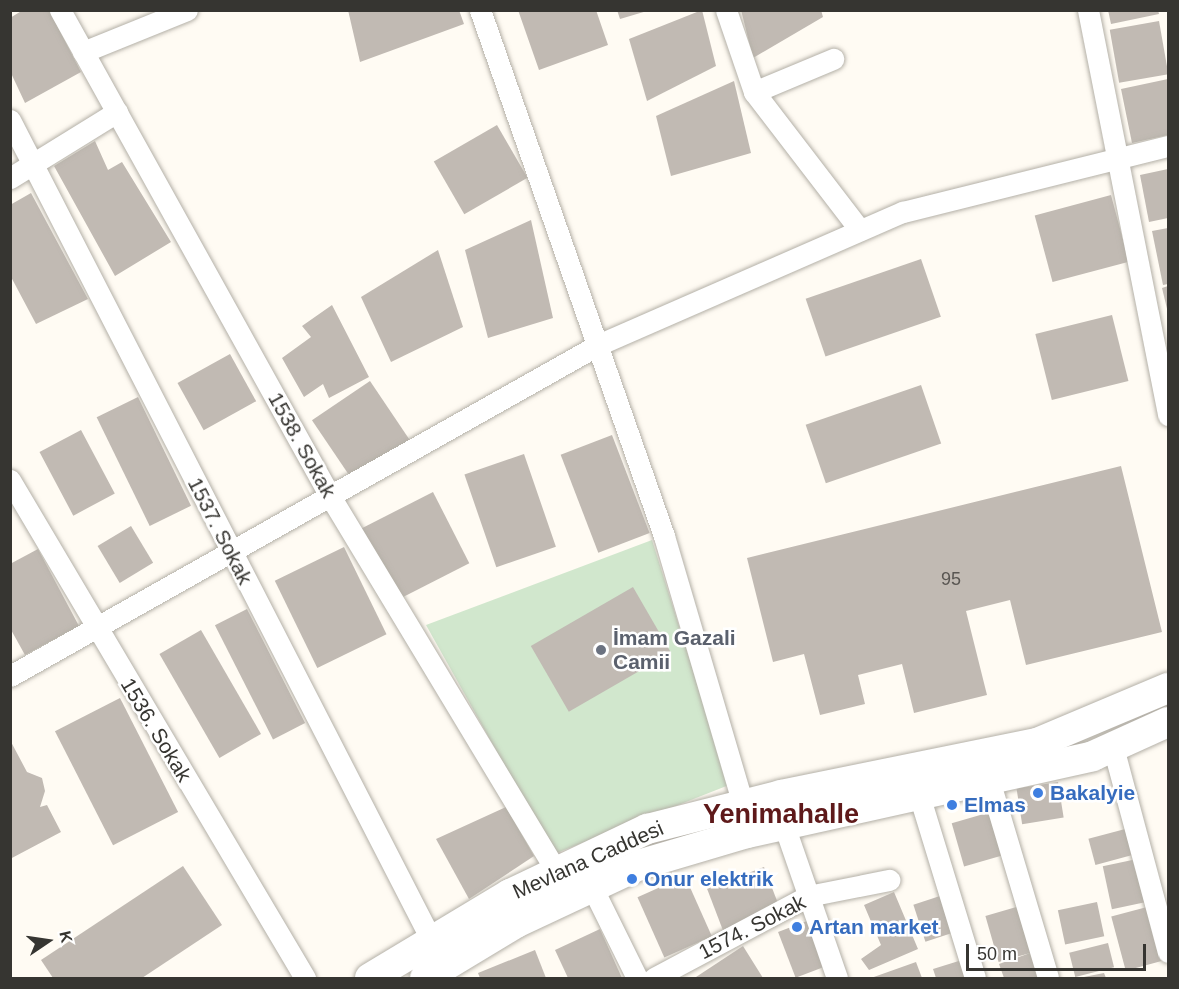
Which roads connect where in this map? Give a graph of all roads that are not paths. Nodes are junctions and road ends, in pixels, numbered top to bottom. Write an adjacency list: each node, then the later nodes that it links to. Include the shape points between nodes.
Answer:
1 (60, 10): 6 (street, 1538. Sokak)
2 (187, 10): 6 (street)
3 (480, 10): 16 (street)
4 (726, 10): 8 (street)
5 (1088, 10): 12 (street)
6 (83, 52): 9 (street, 1538. Sokak)
7 (833, 59): 8 (street)
8 (754, 92): 15 (street)
9 (117, 112): 13 (street); 19 (street, 1538. Sokak)
10 (10, 120): 13 (street, 1537. Sokak)
11 (1168, 146): 12 (street)
12 (1116, 158): 15 (street, via 903,212); 17 (street)
13 (34, 164): 14 (street); 20 (street, 1537. Sokak)
14 (10, 178)
15 (860, 230): 16 (street)
16 (598, 345): 19 (street); 28 (street, via 664,536)
17 (1168, 415)
18 (10, 480): 21 (street, 1536. Sokak)
19 (330, 496): 20 (street); 30 (street, 1538. Sokak)
20 (230, 552): 21 (street); 35 (street, 1537. Sokak)
21 (95, 628): 22 (street); 36 (street, 1536. Sokak)
22 (10, 676)
23 (1168, 688): 28 (main road, Mevlana Caddesi, via 1037,743)
24 (1168, 722): 25 (main road, Mevlana Caddesi)
25 (1113, 747): 26 (main road, Mevlana Caddesi); 34 (street)
26 (990, 783): 27 (main road, Mevlana Caddesi); 42 (street)
27 (920, 798): 29 (main road, Mevlana Caddesi); 41 (street)
28 (743, 805): 30 (main road, Mevlana Caddesi, via 647,829)
29 (784, 825): 32 (main road, Mevlana Caddesi, via 642,864); 33 (street)
30 (557, 873): 35 (main road, Mevlana Caddesi)
31 (889, 880): 33 (street, 1574. Sokak)
32 (592, 887): 35 (main road, Mevlana Caddesi); 38 (street)
33 (808, 896): 39 (street, 1574. Sokak); 40 (street)
34 (1168, 952)
35 (437, 966): 37 (main road, Mevlana Caddesi)
36 (305, 978)
37 (370, 978)
38 (637, 978)
39 (654, 978)
40 (837, 978)
41 (975, 978)
42 (1048, 978)

